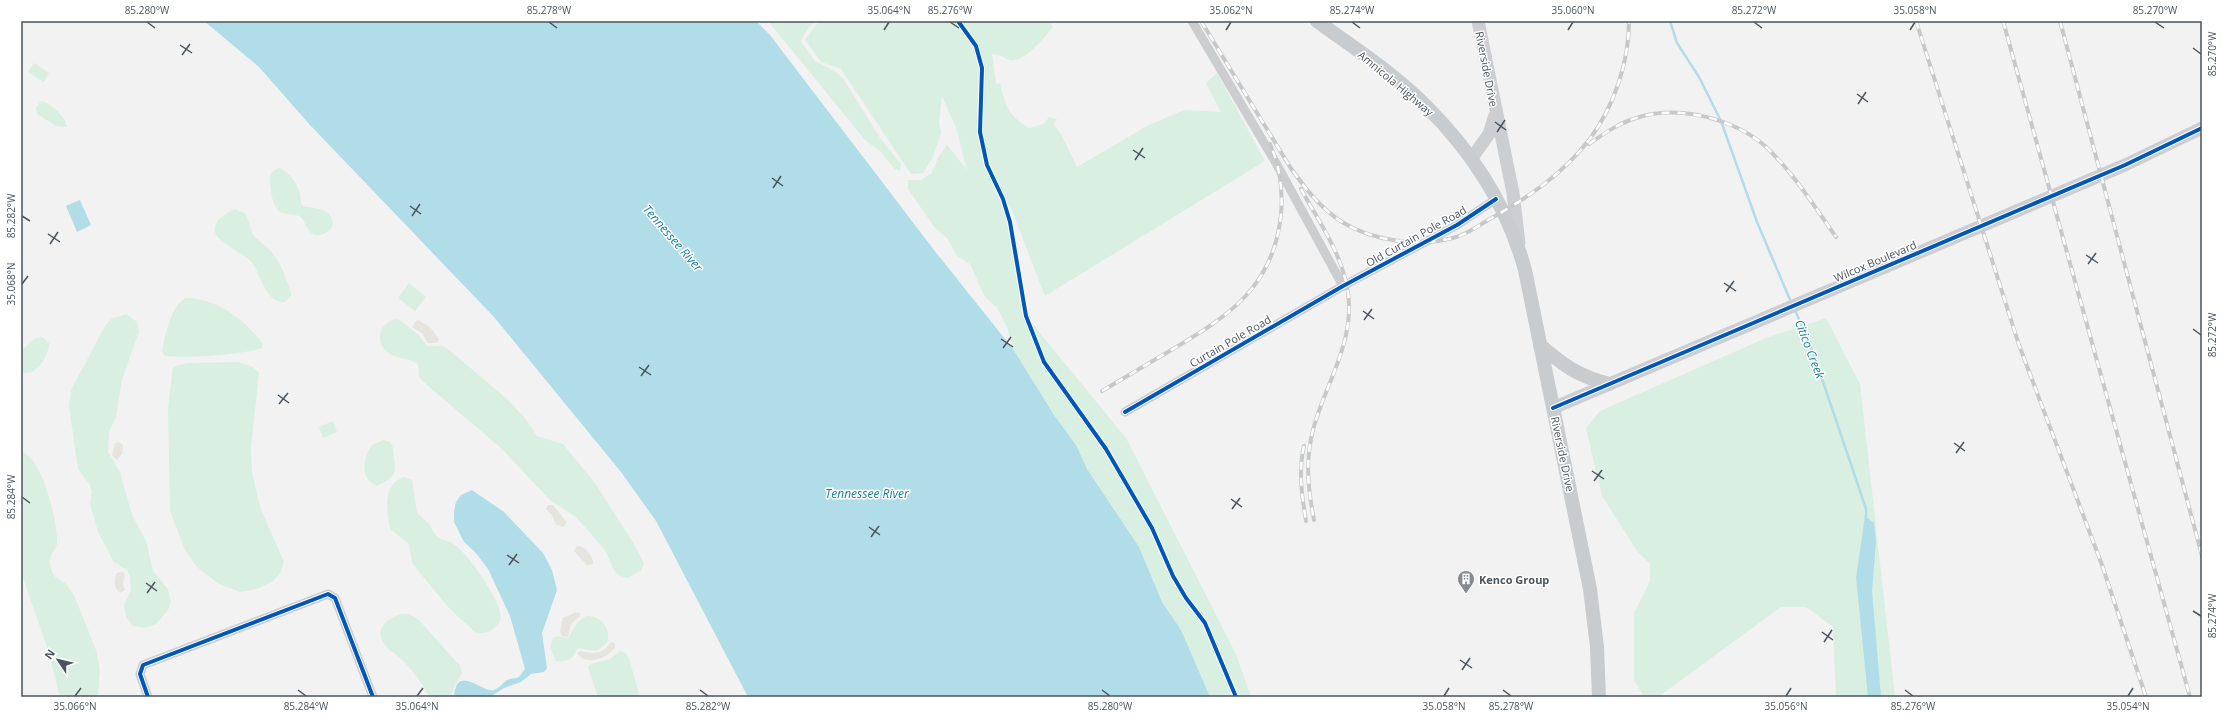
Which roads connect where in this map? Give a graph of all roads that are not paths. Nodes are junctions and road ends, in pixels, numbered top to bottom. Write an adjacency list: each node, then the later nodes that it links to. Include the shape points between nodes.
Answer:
1 (1192, 21): 10 (street, via 1276,163)
2 (1317, 21): 6 (main road, Amnicola Highway, via 1414,96 1450,131)
3 (1478, 21): 4 (main road, Riverside Drive)
4 (1495, 112): 6 (main road, Riverside Drive, via 1489,134); 9 (main road, via 1513,193)
5 (2202, 128): 12 (main road, Wilcox Boulevard, via 2125,165)
6 (1471, 159): 7 (main road, Amnicola Highway)
7 (1481, 174): 8 (main road, Riverside Drive)
8 (1496, 199): 9 (main road, Riverside Drive); 10 (street, Old Curtain Pole Road, via 1457,225)
9 (1521, 258): 11 (main road, Riverside Drive)
10 (1343, 286): 14 (street, Curtain Pole Road)
11 (1540, 344): 12 (main road, via 1569,370 1588,379); 13 (main road, Riverside Drive)
12 (1609, 384): 13 (main road, Wilcox Boulevard)
13 (1553, 408): 17 (main road, Riverside Drive, via 1590,589 1597,647)
14 (1125, 412)
15 (148, 697): 16 (street, via 140,674 141,667 146,663 328,594 335,598)
16 (373, 697)
17 (1599, 697)

